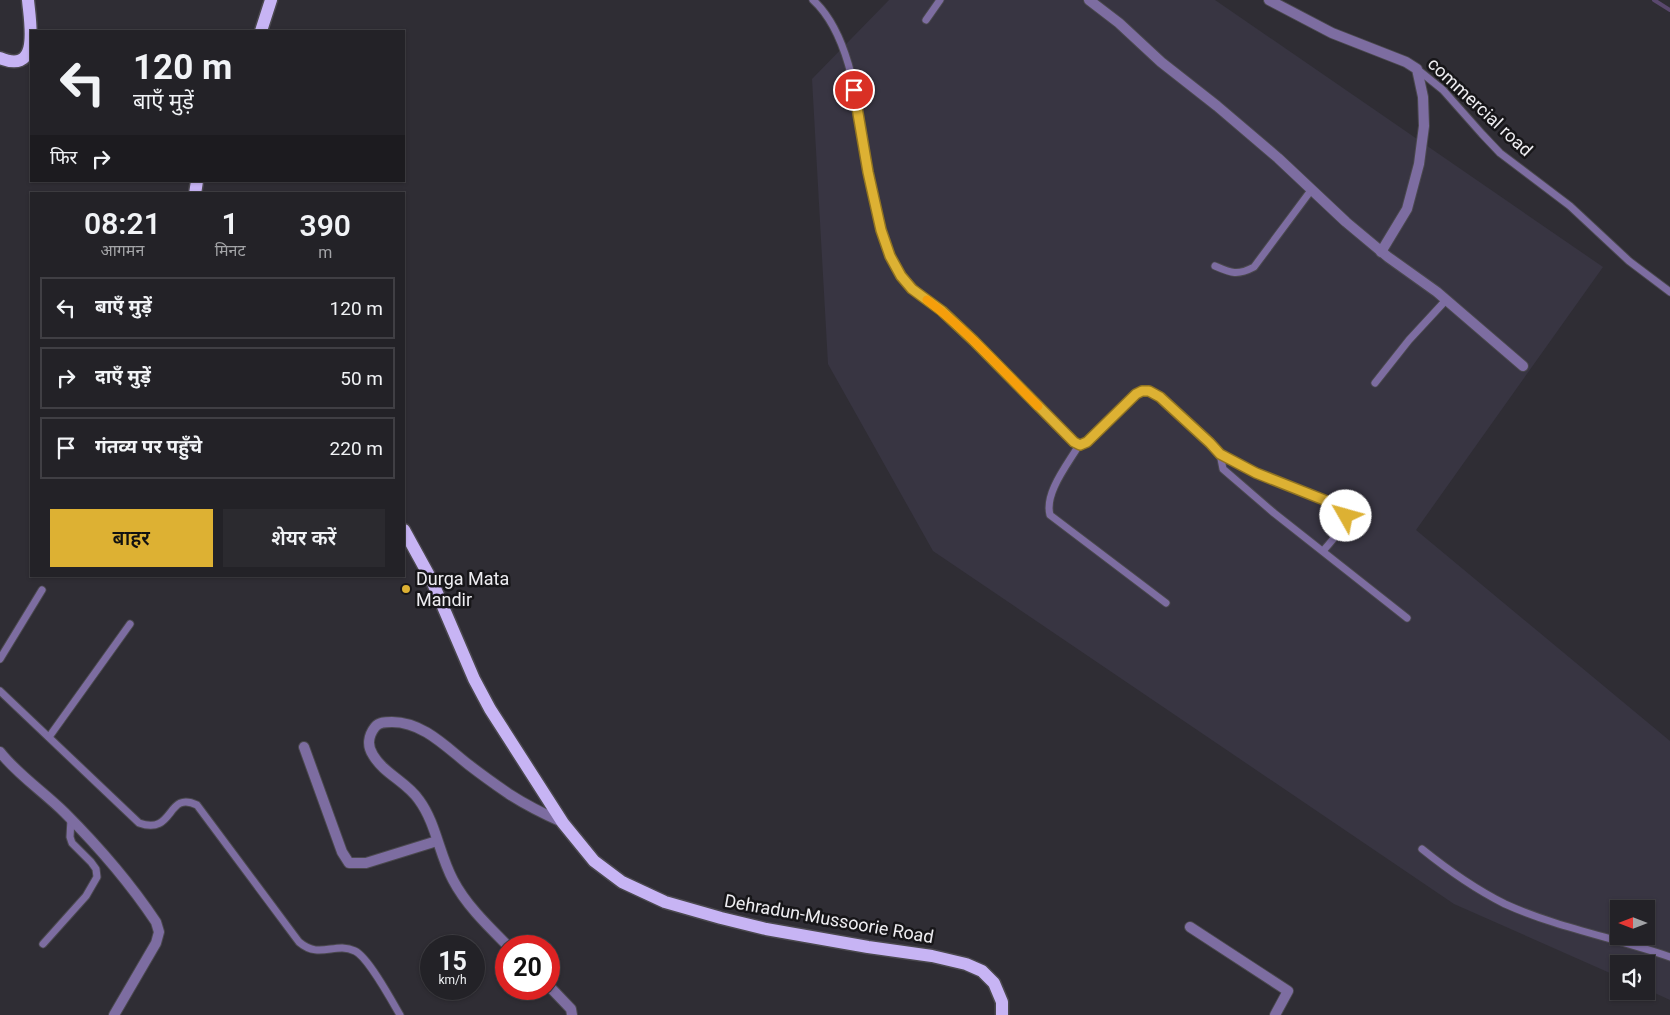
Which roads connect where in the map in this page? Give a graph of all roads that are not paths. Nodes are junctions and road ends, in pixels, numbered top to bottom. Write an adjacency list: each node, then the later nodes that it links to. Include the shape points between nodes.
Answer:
1 (28, 0): 8 (main road)
2 (271, 0): 9 (main road)
3 (813, 0): 20 (lane, via 828,17 845,54 881,230 901,276 974,341)
4 (940, 0): 7 (lane)
5 (1088, 0): 13 (street)
6 (1269, 0): 12 (street, commercial road, via 1332,33 1400,59)
7 (926, 20)
8 (30, 30)
9 (261, 30)
10 (30, 48): 11 (main road, via 23,59 16,62)
11 (0, 58)
12 (1417, 69): 14 (street, via 1423,97 1424,126 1420,164 1407,209); 16 (lane, commercial road, via 1443,90 1500,152 1565,202 1629,261)
13 (1312, 189): 14 (street); 15 (lane, via 1254,267 1237,274)
14 (1381, 252): 17 (street)
15 (1215, 266)
16 (1670, 292)
17 (1446, 300): 18 (street); 19 (lane)
18 (1523, 366)
19 (1375, 383)
20 (1080, 445): 21 (lane, via 1136,394 1149,391 1160,397); 25 (lane, via 1051,492 1048,503 1050,516)
21 (1220, 454): 23 (lane, via 1223,469); 23 (lane, via 1256,473 1342,507 1346,516 1343,524)
22 (405, 532): 34 (main road, Dehradun-Mussoorie Road, via 432,581 490,709)
23 (1323, 552): 26 (lane)
24 (42, 590): 28 (lane)
25 (1166, 603)
26 (1407, 618)
27 (130, 624): 30 (lane)
28 (0, 659)
29 (0, 691): 30 (lane)
30 (49, 737): 43 (lane, via 140,823 155,826 185,801 197,805 299,942 311,950 350,948 358,952)
31 (304, 747): 35 (street, via 342,852 349,863 366,863)
32 (0, 752): 33 (street)
33 (71, 819): 39 (lane, via 72,843 92,862 97,877 86,896); 42 (street, via 152,915 158,928 156,943)
34 (563, 823): 35 (street, via 510,794 414,726 395,722 376,725 368,743 372,755 419,800); 45 (main road, Dehradun-Mussoorie Road, via 594,861 622,882 665,902 766,929 966,964 982,971 994,983 1002,1002)
35 (438, 841): 38 (street, via 453,880)
36 (1422, 850): 40 (lane, via 1468,884 1506,904)
37 (1190, 928): 46 (street, via 1288,991)
38 (497, 935)
39 (43, 944)
40 (1670, 957)
41 (560, 997): 44 (street, via 571,1008)
42 (114, 1015)
43 (400, 1015)
44 (572, 1015)
45 (1002, 1015)
46 (1275, 1015)

